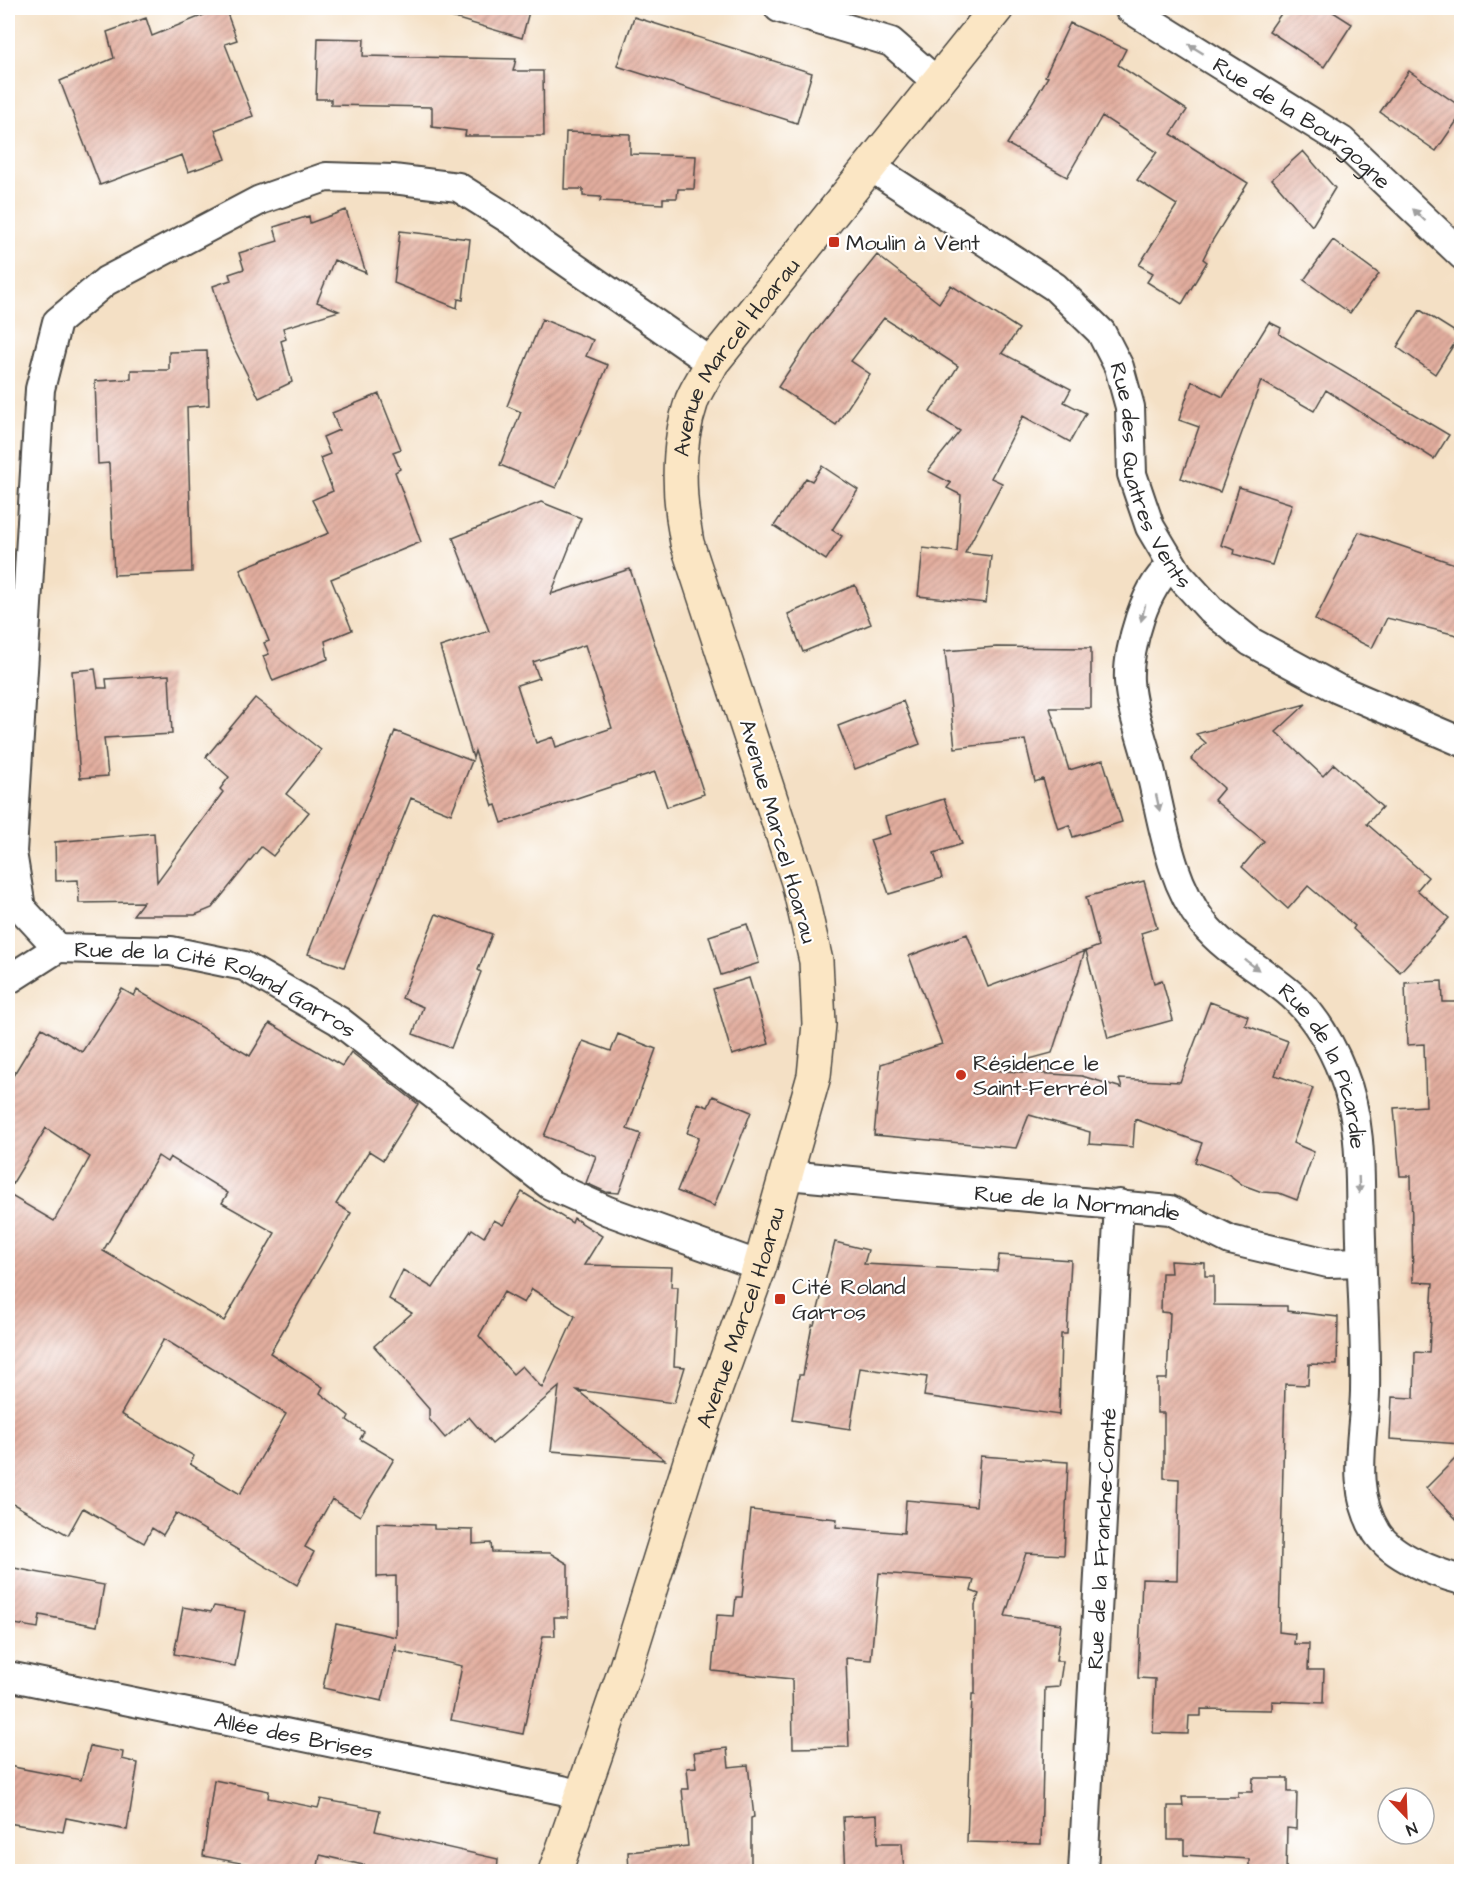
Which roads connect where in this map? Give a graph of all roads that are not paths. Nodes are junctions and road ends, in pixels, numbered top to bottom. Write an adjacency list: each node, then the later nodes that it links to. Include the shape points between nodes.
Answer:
1 (779, 8): 4 (street, via 891,42)
2 (997, 8): 4 (main road, Avenue Marcel Hoarau)
3 (1129, 8): 6 (street, Rue de la Bourgogne, one-way to 3, via 1342,141)
4 (937, 82): 5 (main road, Avenue Marcel Hoarau)
5 (871, 167): 7 (main road, Avenue Marcel Hoarau); 8 (street, Rue des Quatres Vents, via 1055,287 1101,332 1119,367 1130,406 1132,474 1150,527)
6 (1461, 255)
7 (712, 363): 10 (street, Rue de la Cité Roland Garros, via 520,226 458,187 393,179 326,177 260,200 106,281 57,322 40,389 12,852 21,908); 12 (main road, Avenue Marcel Hoarau, via 693,400 682,444 682,515 690,552 798,882 816,961 819,1024 814,1076)
8 (1173, 566): 9 (street, Rue des Quatres Vents, via 1211,610 1251,642 1338,690); 14 (street, Rue de la Picardie, one-way to 14, via 1161,573 1144,604 1131,652 1130,681 1135,721 1168,848 1181,890 1204,925 1296,999 1321,1027 1333,1050 1352,1099 1358,1130)
9 (1461, 742)
10 (58, 948): 11 (street); 15 (street, Rue de la Cité Roland Garros, via 171,951 244,966 339,1021 550,1185 608,1211)
11 (8, 980)
12 (787, 1175): 13 (street, Rue de la Normandie); 15 (main road, Avenue Marcel Hoarau)
13 (1119, 1204): 14 (street, Rue de la Normandie, via 1170,1210 1230,1240 1328,1263); 20 (street, Rue de la Franche-Comté)
14 (1361, 1262): 16 (street, Rue de la Picardie, via 1366,1320 1365,1403 1359,1451 1368,1517 1379,1536 1414,1564)
15 (760, 1266): 18 (main road, Avenue Marcel Hoarau, via 693,1452)
16 (1461, 1580)
17 (8, 1677): 18 (street, Allée des Brises)
18 (582, 1796): 19 (main road, Avenue Marcel Hoarau)
19 (555, 1872)
20 (1083, 1872)

